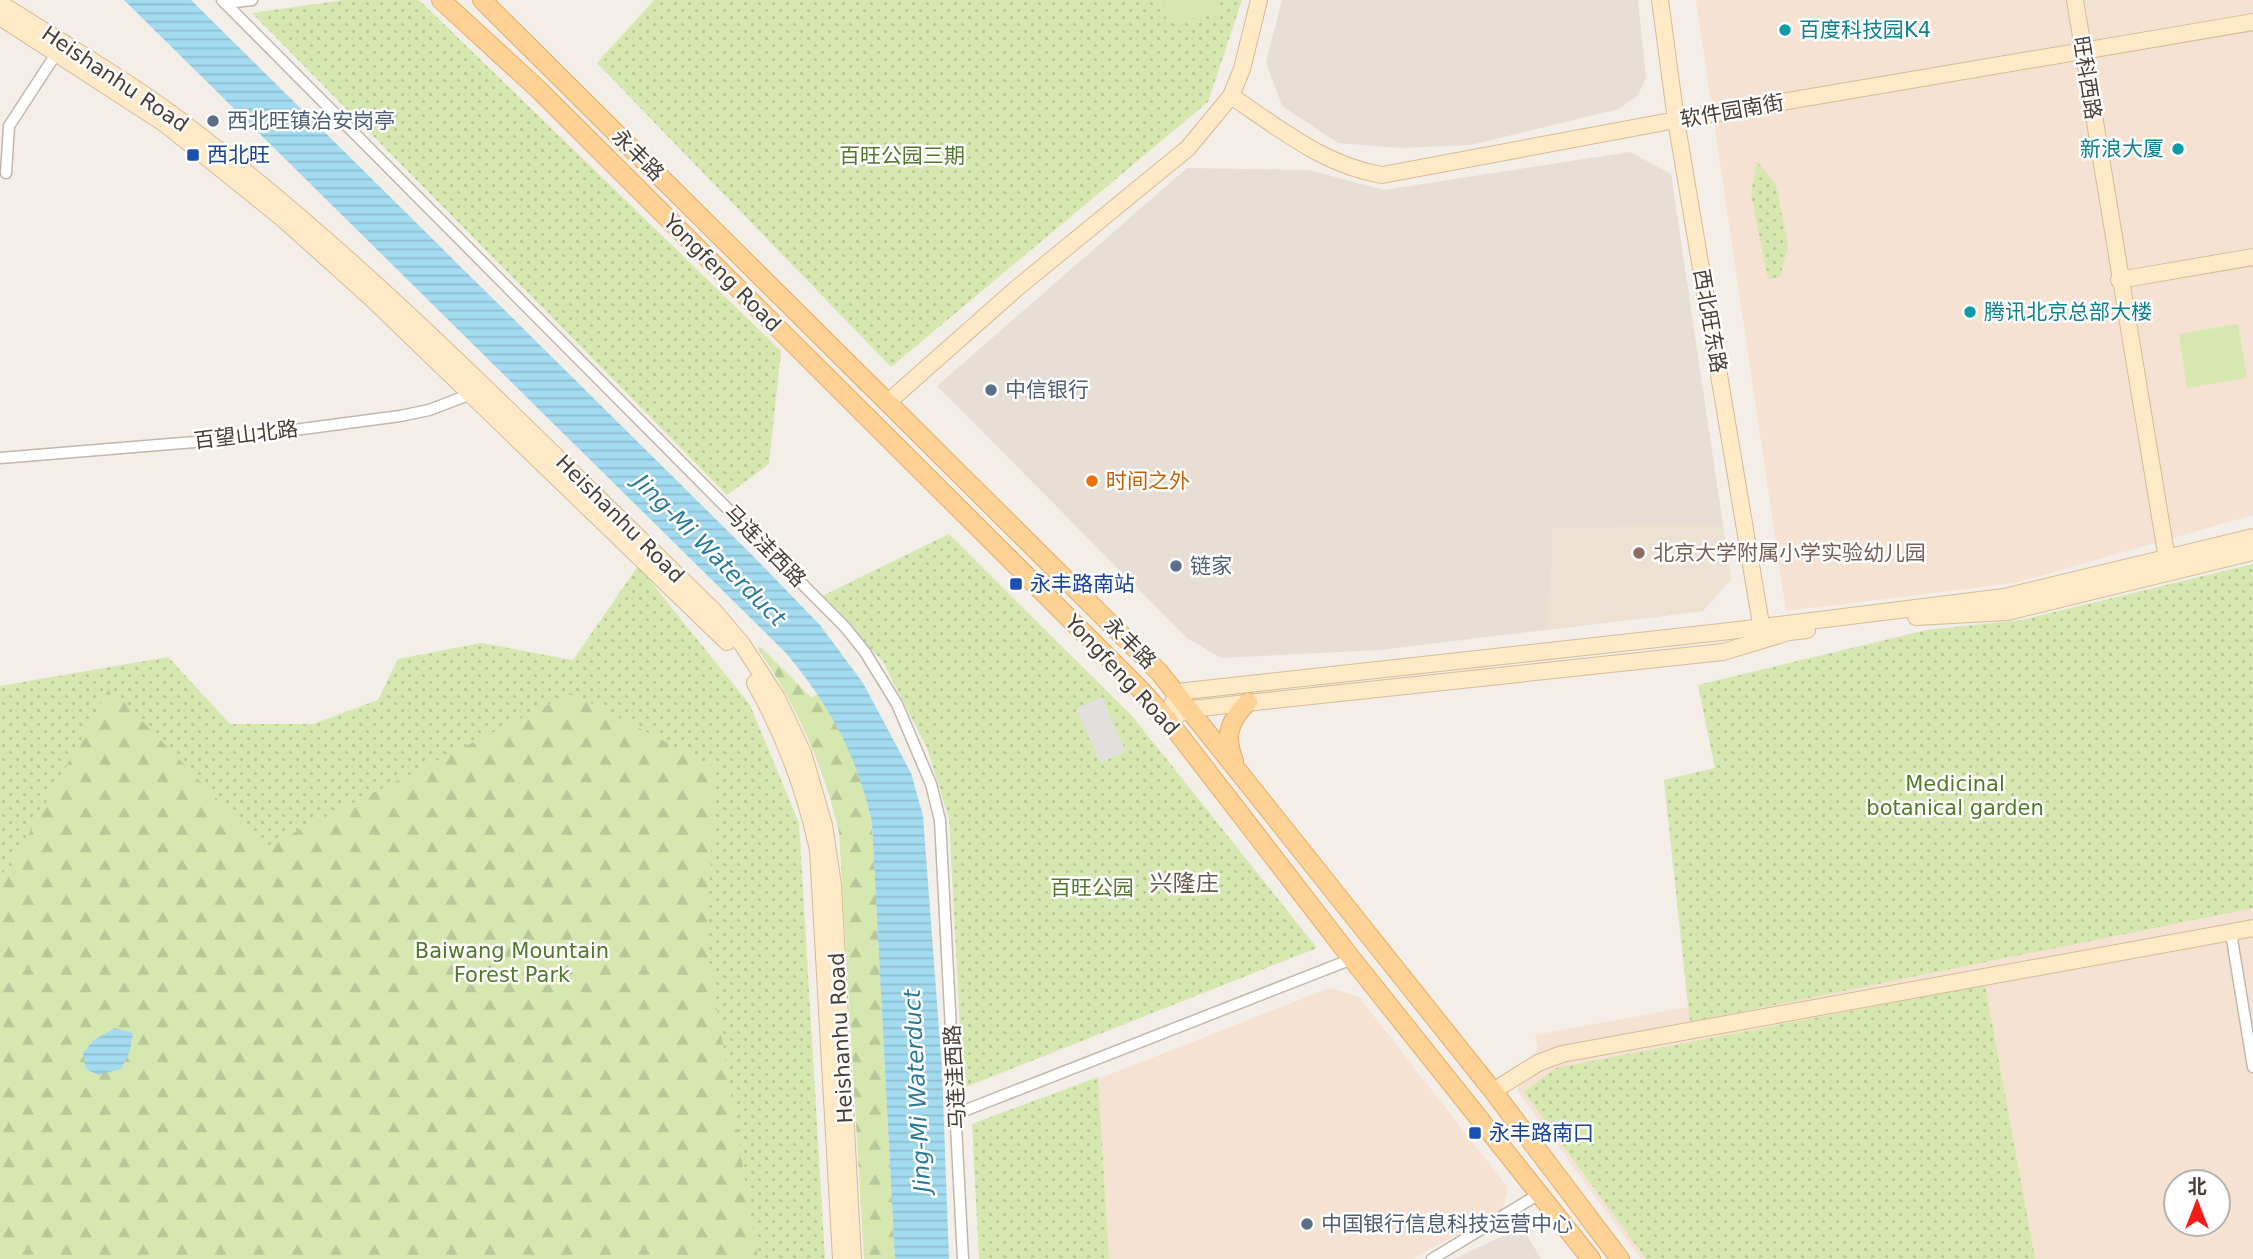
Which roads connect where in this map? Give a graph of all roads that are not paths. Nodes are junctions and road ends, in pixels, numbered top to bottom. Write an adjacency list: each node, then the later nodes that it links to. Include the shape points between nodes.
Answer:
1 (252, 0): 7 (street)
2 (441, 0): 14 (main road, Yongfeng Road)
3 (482, 0): 13 (main road, 永丰路)
4 (1259, 0): 15 (street)
5 (1660, 0): 18 (street, 西北旺东路)
6 (2075, 0): 11 (street, 旺科西路)
7 (223, 2): 39 (street, 马连洼西路, via 845,626 881,676 917,747 940,820)
8 (0, 3): 22 (street, Heishanhu Road, via 182,123 320,235)
9 (0, 18): 12 (street, Heishanhu Road)
10 (2253, 22): 11 (street, 软件园南街)
11 (2082, 52): 18 (street, 软件园南街); 21 (street, 旺科西路)
12 (56, 54): 19 (street, via 9,126); 22 (street, Heishanhu Road, via 165,124 283,219)
13 (558, 75): 14 (main road, via 553,86); 16 (main road, 永丰路)
14 (542, 92): 17 (main road, Yongfeng Road)
15 (1231, 96): 18 (street, 软件园南街, via 1326,158 1351,170 1382,175); 23 (street, via 1188,148 1017,288)
16 (582, 99): 17 (main road, via 569,104); 23 (main road, 永丰路)
17 (564, 115): 32 (main road, Yongfeng Road)
18 (1676, 120): 28 (street, 西北旺东路)
19 (6, 173)
20 (2253, 257): 21 (street)
21 (2119, 280): 27 (street, 旺科西路)
22 (478, 389): 24 (street, 百望山北路, via 429,411 400,416 219,440); 41 (street, Heishanhu Road, via 721,634 754,680 792,756 819,860); 42 (street, Heishanhu Road, via 729,627 777,698 803,753 831,863)
23 (887, 403): 29 (main road, 永丰路)
24 (0, 458)
25 (2253, 537): 27 (street)
26 (2253, 552): 28 (street, via 2007,612)
27 (2167, 559): 28 (street, via 2004,597)
28 (1763, 634): 29 (street); 30 (street, via 1723,652)
29 (1177, 692): 31 (main road, 永丰路); 32 (street)
30 (1248, 702): 31 (street); 33 (main road, via 1233,717 1227,732)
31 (1191, 709): 32 (street); 33 (main road, 永丰路)
32 (1167, 719): 36 (main road, Yongfeng Road)
33 (1238, 771): 38 (main road, 永丰路)
34 (2253, 928): 35 (street)
35 (2231, 933): 37 (street); 38 (street, via 1562,1054)
36 (1352, 959): 39 (street); 40 (main road, Yongfeng Road)
37 (2253, 1067)
38 (1493, 1091): 46 (main road, 永丰路)
39 (956, 1114): 43 (street, 马连洼西路)
40 (1539, 1194): 44 (street); 45 (main road, Yongfeng Road)
41 (841, 1259)
42 (853, 1259)
43 (963, 1259)
44 (1432, 1259)
45 (1591, 1259)
46 (1620, 1259)

